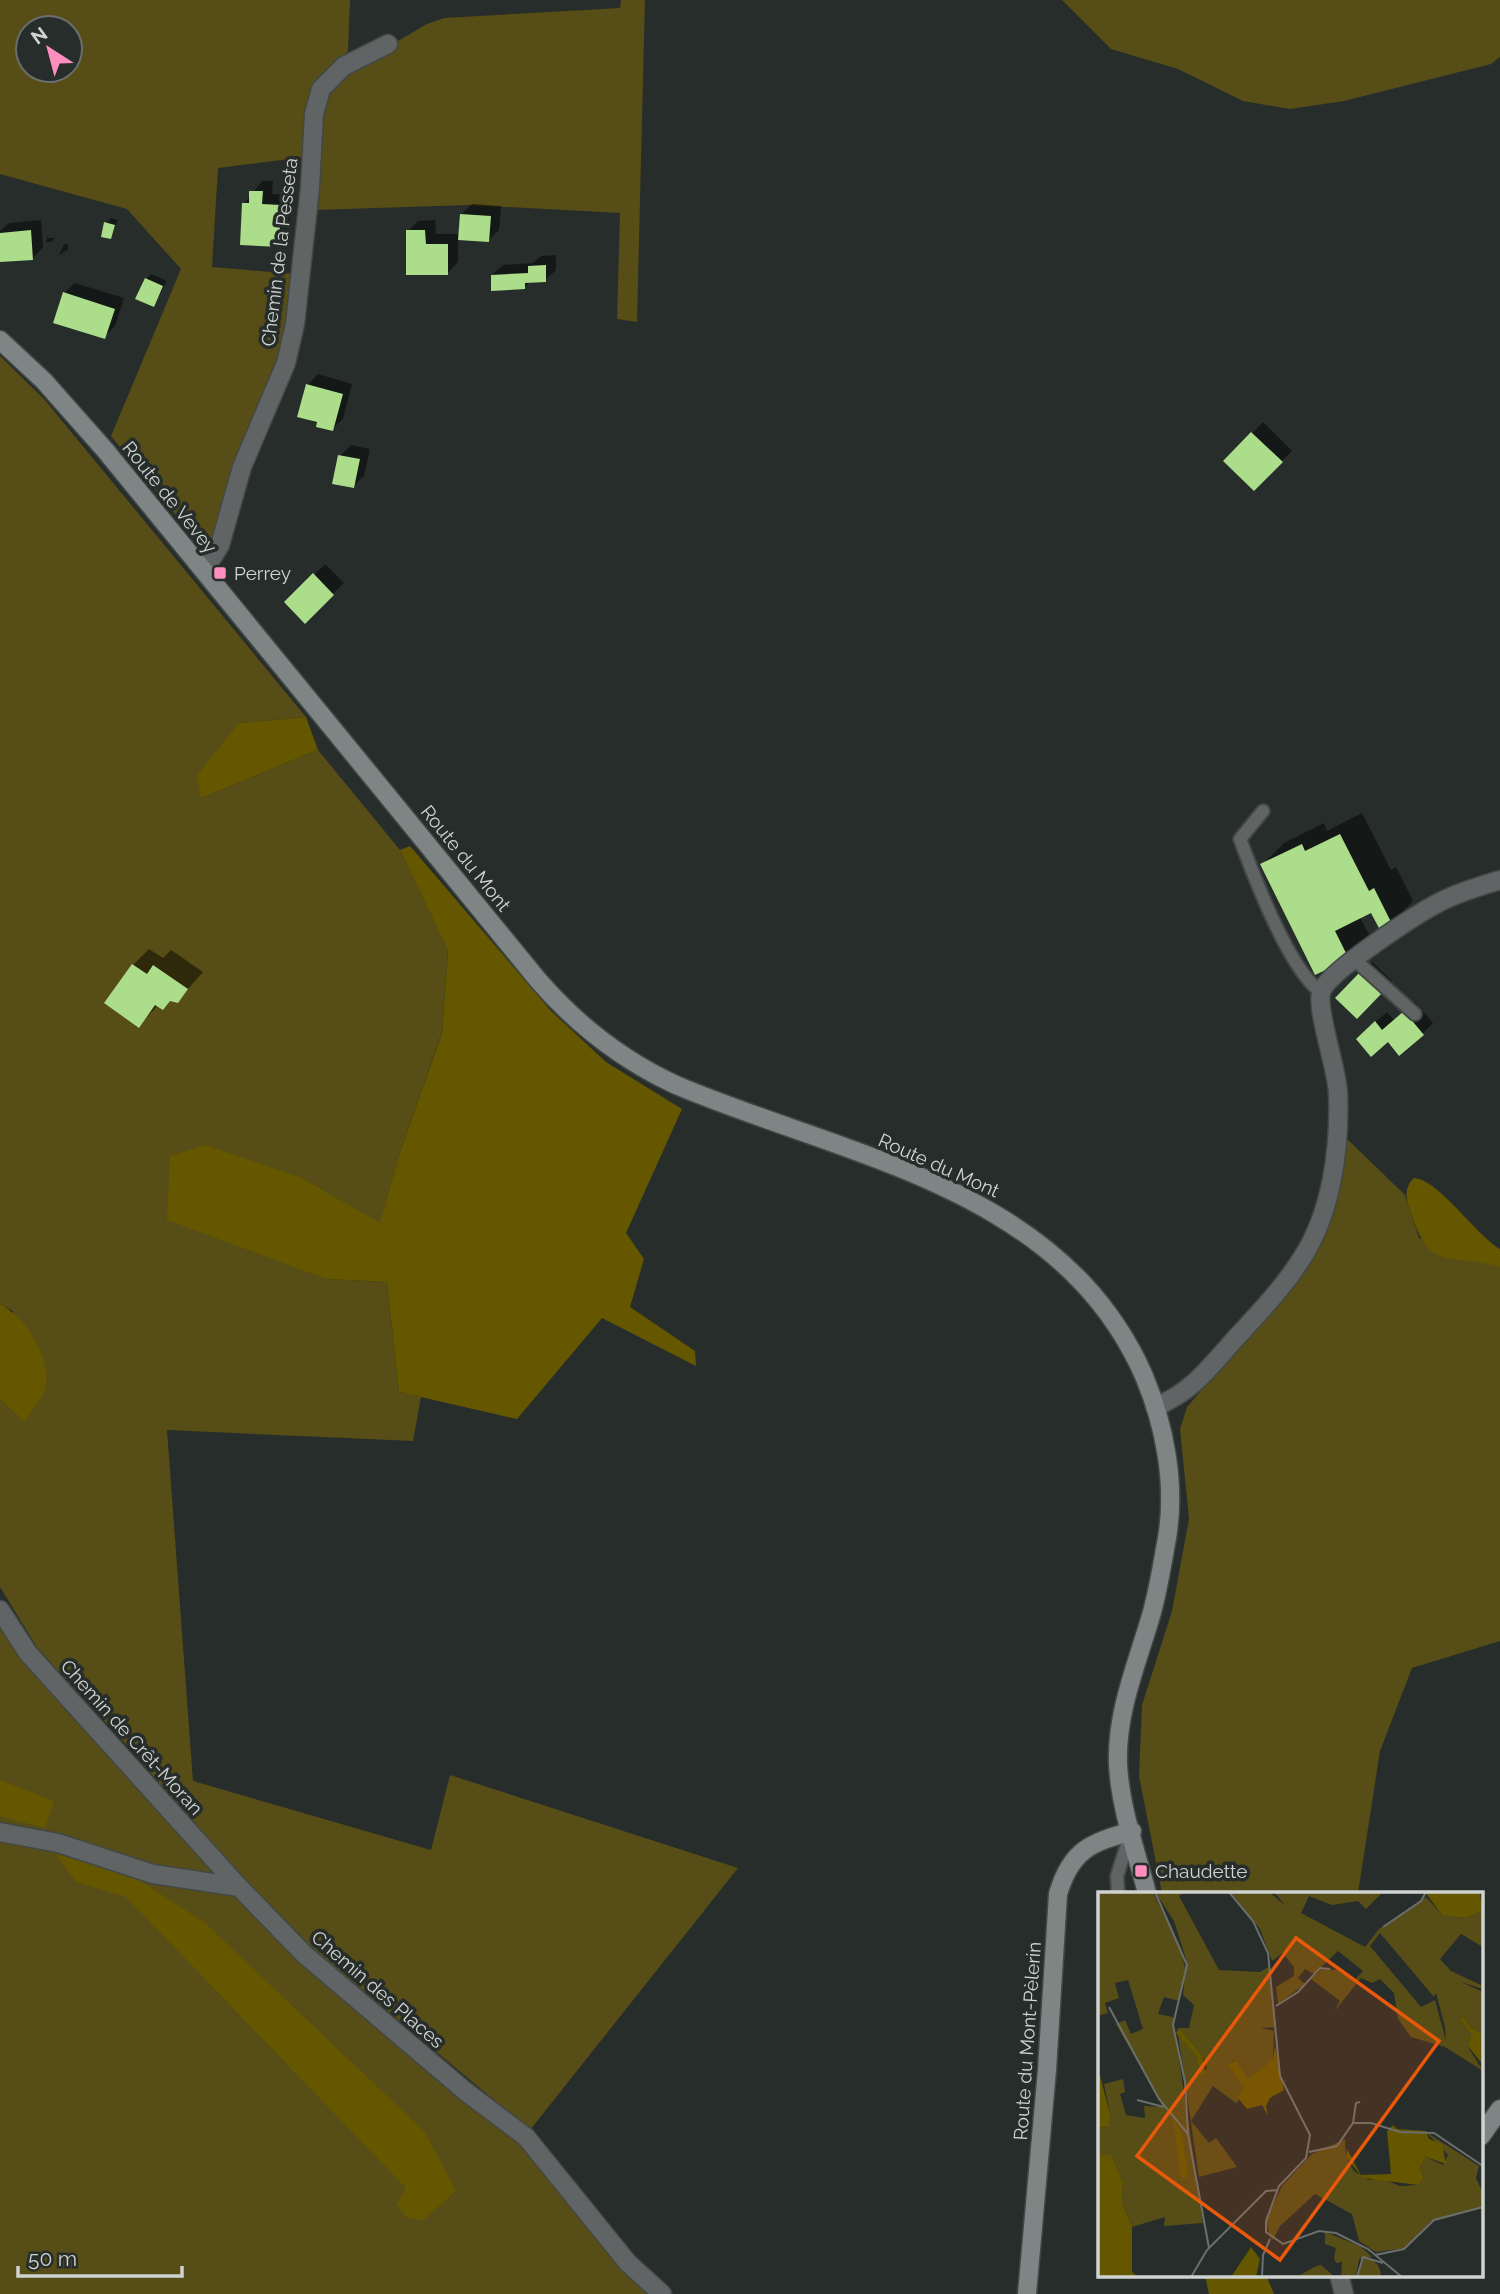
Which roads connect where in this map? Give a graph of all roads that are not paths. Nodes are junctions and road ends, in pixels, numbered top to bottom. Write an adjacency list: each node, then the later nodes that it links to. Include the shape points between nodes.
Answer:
1 (388, 44): 3 (street, Chemin de la Pesseta, via 344,66 321,89 314,114 295,324 286,363 242,467 220,545)
2 (0, 340): 3 (main road, Route de Vevey, via 44,381 105,450)
3 (204, 571): 4 (main road, Route de Vevey)
4 (352, 753): 10 (main road, Route du Mont, via 538,980 582,1026 638,1066 676,1085 948,1187 995,1212 1052,1255 1099,1303 1128,1345)
5 (1263, 811): 8 (lane, via 1240,839 1300,971)
6 (1500, 880): 7 (street, via 1440,902)
7 (1355, 960): 8 (street); 9 (lane)
8 (1321, 992): 10 (street, via 1319,1003 1336,1068 1338,1106 1332,1174 1317,1227 1301,1259 1212,1366 1188,1391)
9 (1415, 1014)
10 (1156, 1407): 12 (main road, Route du Mont, via 1168,1468 1170,1518 1155,1598 1121,1724 1119,1776)
11 (0, 1610): 14 (street, Chemin de Crêt-Moran, via 28,1653)
12 (1132, 1831): 15 (lane, via 1117,1876); 16 (main road, Route du Mont); 21 (main road, Route du Mont-Pèlerin, via 1080,1852 1058,1894)
13 (0, 1832): 14 (street, via 58,1843 153,1874)
14 (239, 1887): 20 (street, Chemin des Places, via 304,1954 526,2137 620,2253)
15 (1118, 1892)
16 (1147, 1892)
17 (1500, 2109): 18 (main road)
18 (1482, 2135)
19 (1339, 2276): 22 (street)
20 (662, 2294)
21 (1027, 2294)
22 (1345, 2294)

